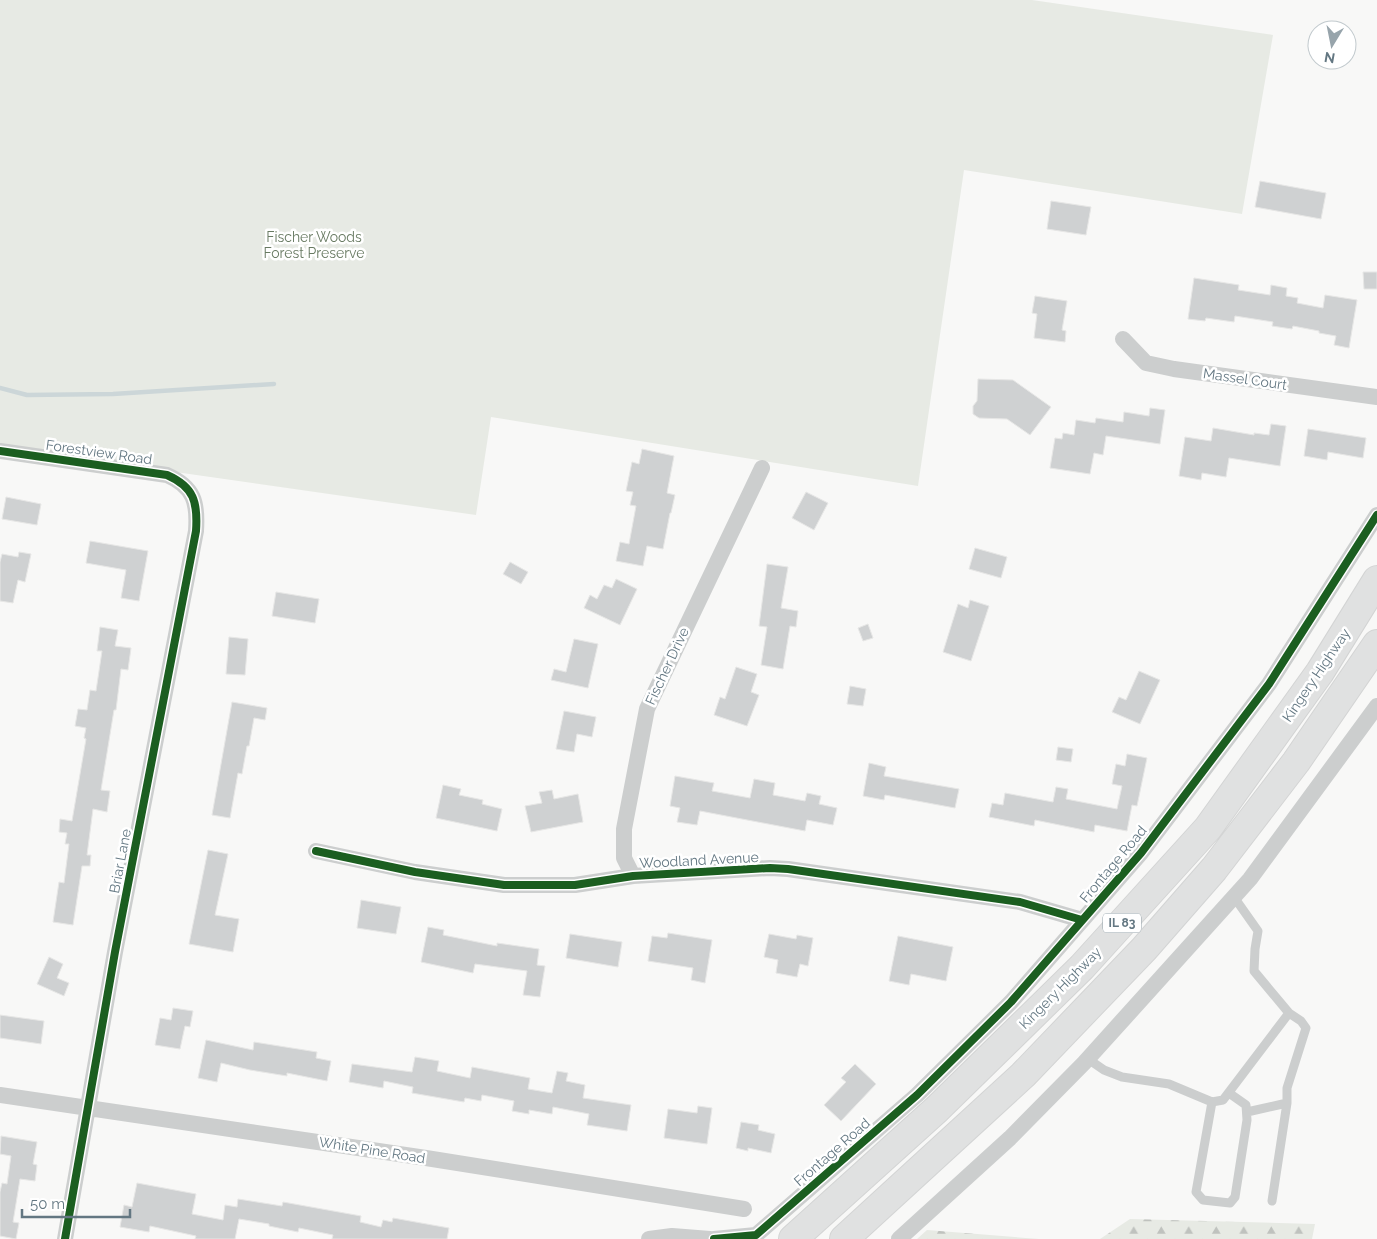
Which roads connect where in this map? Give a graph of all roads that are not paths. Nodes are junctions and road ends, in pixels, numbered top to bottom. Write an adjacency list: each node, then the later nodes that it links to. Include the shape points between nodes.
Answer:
1 (1123, 339): 2 (street, Massel Court, via 1146,363)
2 (1377, 397)
3 (0, 451): 5 (street, Forestview Road, via 167,475)
4 (762, 468): 11 (street, Fischer Drive, via 646,709 624,829 624,858)
5 (189, 490): 20 (street, Briar Lane, via 197,514 196,531)
6 (1377, 516): 13 (street, Frontage Road, via 1270,684 1141,853)
7 (1377, 580): 27 (highway, Kingery Highway / IL 83, via 1320,672 1208,828 1082,968 938,1109)
8 (1377, 644): 28 (highway, IL 83, via 1296,762 1214,869 1144,949 1023,1076)
9 (1377, 706): 12 (street)
10 (316, 850): 11 (street, Woodland Avenue, via 415,872 504,885 575,885)
11 (633, 876): 13 (street, Woodland Avenue, via 788,869 1020,902)
12 (1234, 897): 14 (lane, via 1258,931 1254,970); 15 (street)
13 (1082, 920): 26 (street, Frontage Road, via 1011,1002 917,1095 756,1235)
14 (1289, 1013): 16 (lane); 19 (lane, via 1306,1028 1286,1088)
15 (1088, 1059): 18 (lane, via 1122,1077 1169,1084); 29 (street, via 1010,1138)
16 (1229, 1092): 18 (lane, via 1224,1100); 21 (lane, via 1246,1105)
17 (0, 1095): 20 (street, White Pine Road)
18 (1212, 1102): 21 (lane, via 1196,1192 1204,1200 1230,1203 1235,1197)
19 (1287, 1103): 21 (lane); 22 (lane)
20 (88, 1108): 23 (street, White Pine Road); 24 (street, Briar Lane)
21 (1247, 1112)
22 (1272, 1201)
23 (744, 1209)
24 (65, 1239)
25 (650, 1239): 26 (street, Frontage Road, via 672,1236)
26 (712, 1239)
27 (792, 1239)
28 (844, 1239)
29 (899, 1239)

